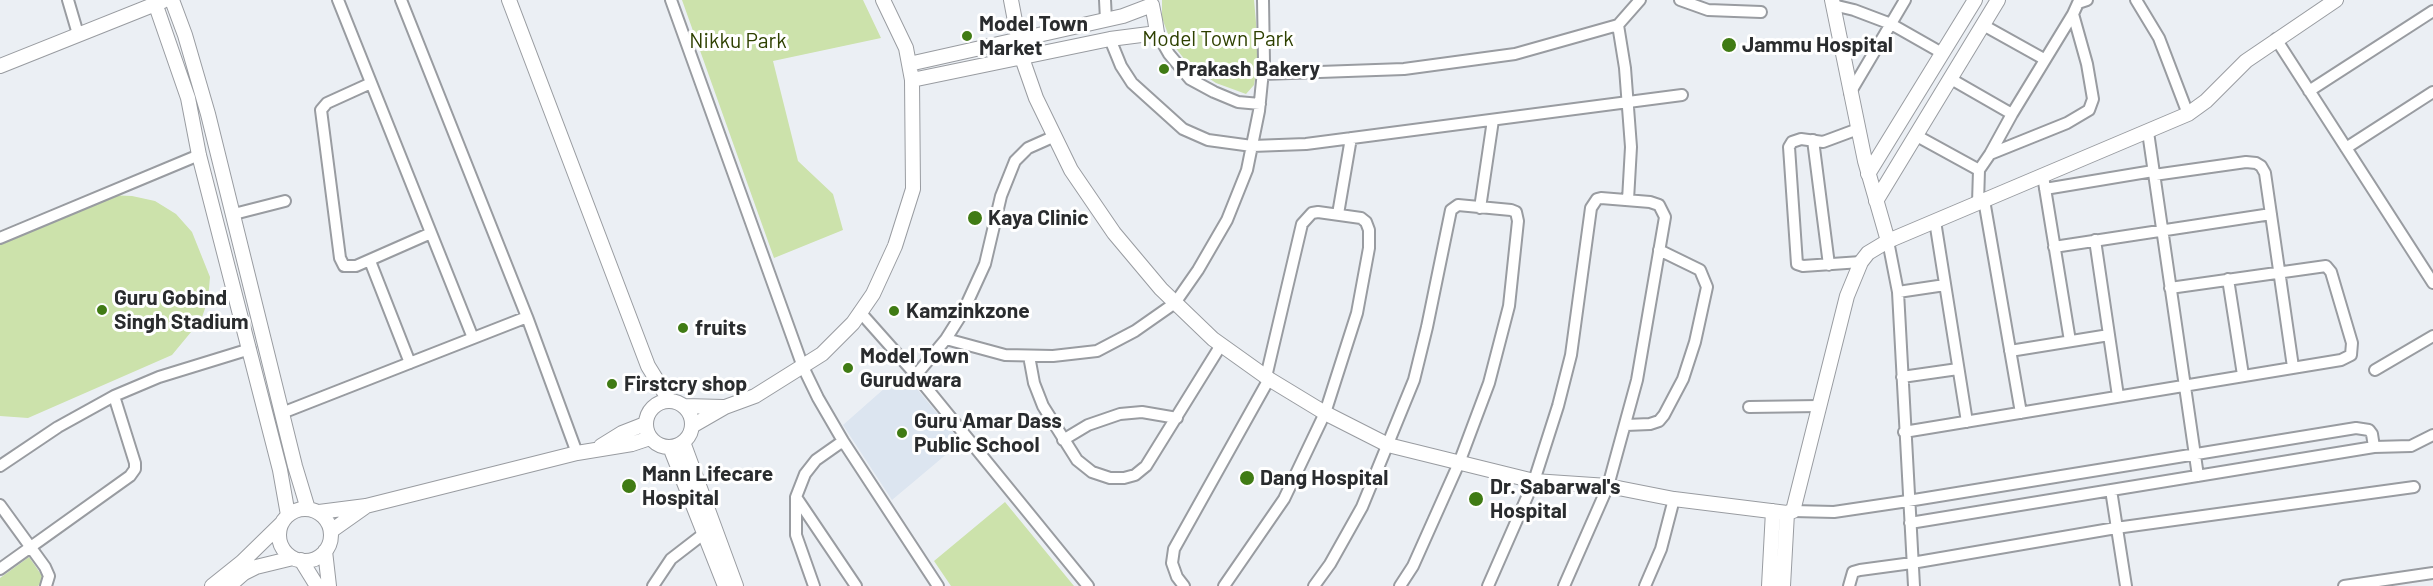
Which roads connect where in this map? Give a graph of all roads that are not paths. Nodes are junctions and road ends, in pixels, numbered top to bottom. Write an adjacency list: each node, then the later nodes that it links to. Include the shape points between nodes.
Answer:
1 (68, 0): 31 (street)
2 (172, 0): 72 (street)
3 (338, 0): 43 (street)
4 (401, 0): 94 (street)
5 (509, 0): 105 (street)
6 (671, 0): 106 (street)
7 (883, 0): 39 (street, via 906,48)
8 (1011, 0): 34 (street)
9 (1105, 0): 26 (street)
10 (1263, 0): 40 (street)
11 (1640, 0): 28 (street)
12 (1680, 0): 22 (street)
13 (1905, 0): 27 (street)
14 (1974, 0): 35 (street)
15 (1998, 0): 29 (street)
16 (2136, 0): 51 (street, via 2159,38)
17 (2336, 0): 33 (street)
18 (158, 1): 31 (street); 62 (street, via 188,98)
19 (2079, 1): 25 (street)
20 (1833, 2): 27 (street); 46 (street)
21 (1152, 3): 26 (street); 30 (street)
22 (1706, 5): 24 (street)
23 (2433, 10): 44 (street)
24 (1761, 12)
25 (2073, 14): 37 (street); 61 (street, via 2093,99 2089,110)
26 (1106, 20): 34 (street)
27 (1891, 24): 35 (street); 46 (street)
28 (1618, 25): 40 (street, via 1515,54 1404,69); 48 (street)
29 (1983, 25): 37 (street); 41 (street)
30 (1157, 33): 32 (street); 49 (street, via 1190,79 1238,102)
31 (78, 34): 38 (street)
32 (1110, 39): 36 (street); 59 (street, via 1132,83 1183,129 1208,140)
33 (2276, 39): 44 (street); 51 (street)
34 (1018, 40): 36 (street); 39 (street)
35 (1942, 52): 65 (street)
36 (1022, 58): 42 (street); 55 (street)
37 (2044, 59): 50 (street)
38 (1, 63)
39 (909, 64): 42 (street)
40 (1263, 74): 49 (street)
41 (1951, 79): 50 (street); 56 (street)
42 (912, 80): 93 (street, via 912,189 895,246 873,294)
43 (371, 83): 78 (street); 83 (street, via 327,103 321,110 340,258 349,268)
44 (2309, 91): 60 (street)
45 (2433, 92): 60 (street)
46 (1850, 93): 53 (street)
47 (1683, 95): 48 (street)
48 (1628, 101): 52 (street); 67 (street)
49 (1260, 105): 59 (street)
50 (2012, 114): 61 (street)
51 (2188, 114): 54 (street)
52 (1493, 120): 57 (street); 71 (street)
53 (1858, 129): 58 (street, via 1823,142); 65 (street)
54 (2148, 132): 64 (street); 66 (street)
55 (1055, 136): 92 (street, via 1071,170 1114,233); 98 (street, via 1028,148 1015,161 1001,196 985,264)
56 (1917, 136): 63 (street); 69 (street)
57 (1351, 138): 59 (street); 73 (street)
58 (1813, 140): 85 (street); 85 (street, via 1795,140 1789,147 1795,260 1799,266)
59 (1252, 146): 92 (street, via 1227,220)
60 (2346, 148): 87 (street)
61 (1990, 154): 63 (street)
62 (199, 155): 77 (street); 101 (street)
63 (1979, 170): 70 (street)
64 (2154, 173): 66 (street); 74 (street, via 2256,163 2265,173); 76 (street)
65 (1868, 174): 69 (street)
66 (2044, 182): 70 (street); 81 (street)
67 (1628, 200): 82 (street, via 1659,205 1663,211); 147 (street, via 1601,198 1591,208 1571,355)
68 (285, 201): 72 (street)
69 (1876, 201): 80 (street)
70 (1981, 202): 75 (street); 102 (street)
71 (1480, 208): 139 (street, via 1458,205 1449,214 1414,380); 144 (street, via 1511,210 1516,212 1518,221 1509,306 1489,382)
72 (234, 214): 114 (street)
73 (1338, 214): 113 (street, via 1312,213 1302,224); 126 (street, via 1366,222 1369,248 1357,313)
74 (2271, 214): 76 (street); 86 (street)
75 (1935, 221): 80 (street); 89 (street)
76 (2162, 230): 79 (street); 90 (street)
77 (2, 233)
78 (431, 233): 83 (street); 97 (street)
79 (2095, 240): 81 (street); 95 (street)
80 (1888, 241): 84 (street); 91 (street)
81 (2054, 247): 99 (street)
82 (1659, 250): 132 (street); 132 (street, via 1700,270 1707,287 1683,379 1664,415 1650,424)
83 (370, 261): 104 (street)
84 (1860, 262): 85 (street); 123 (street)
85 (1829, 265)
86 (2279, 271): 88 (street); 107 (street); 107 (street, via 2320,265 2329,268 2352,343 2351,356 2347,358)
87 (2431, 277)
88 (2228, 279): 90 (street); 111 (street)
89 (1945, 285): 91 (street); 108 (street)
90 (2170, 288): 115 (street)
91 (1898, 292): 112 (street)
92 (1175, 303): 100 (street); 103 (street, via 1097,351)
93 (860, 312): 106 (street, via 822,354); 110 (street)
94 (527, 317): 97 (street); 142 (street)
95 (2109, 335): 99 (street); 118 (street)
96 (2433, 336): 109 (street)
97 (473, 338): 104 (street)
98 (946, 339): 103 (street, via 1005,355); 110 (street)
99 (2070, 341): 102 (street)
100 (1221, 345): 113 (street); 128 (street)
101 (250, 349): 116 (street); 117 (street, via 159,377)
102 (2010, 351): 127 (street)
103 (1029, 356): 136 (street, via 1043,406)
104 (410, 363): 125 (street)
105 (648, 366): 119 (street); 120 (street)
106 (803, 367): 122 (street, via 755,396); 137 (street)
107 (2293, 367): 111 (street)
108 (1958, 369): 112 (street); 129 (street)
109 (2375, 370)
110 (916, 375): 183 (street)
111 (2243, 375): 115 (street)
112 (1902, 377): 133 (street)
113 (1268, 378): 126 (street); 184 (street, via 1174,549 1172,564)
114 (274, 381): 116 (street); 125 (street)
115 (2185, 385): 118 (street); 143 (street)
116 (259, 386): 160 (street, via 280,470)
117 (114, 396): 145 (street); 165 (street, via 135,469 123,482)
118 (2118, 396): 127 (street)
119 (669, 400): 120 (street); 121 (street)
120 (654, 405): 130 (street)
121 (685, 406): 122 (street); 131 (street)
122 (725, 406): 131 (street)
123 (1819, 406): 124 (street); 159 (street)
124 (1749, 407)
125 (282, 413): 158 (street)
126 (1325, 413): 139 (street); 185 (street, via 1284,500)
127 (2021, 413): 129 (street)
128 (1177, 418): 136 (street, via 1142,412 1120,414 1088,424); 136 (street, via 1146,466 1124,478 1092,472 1077,460)
129 (1967, 422): 133 (street)
130 (645, 424): 135 (street); 141 (street)
131 (693, 426): 138 (street)
132 (1626, 426): 148 (street)
133 (1904, 432): 154 (street)
134 (2433, 435): 140 (street, via 2411,446)
135 (650, 438): 138 (street, via 663,447); 141 (street)
136 (1063, 440)
137 (843, 441): 152 (street, via 816,460 805,474); 182 (street)
138 (677, 445): 164 (street); 179 (street)
139 (1388, 446): 144 (street); 186 (street, via 1362,507)
140 (2374, 447): 143 (street, via 2369,430 2356,428); 146 (street)
141 (597, 449): 142 (street)
142 (577, 453): 156 (street)
143 (2195, 455): 146 (street); 150 (street)
144 (1459, 464): 147 (street); 187 (street)
145 (0, 466)
146 (2198, 476): 151 (street)
147 (1534, 481): 148 (street); 188 (street)
148 (1608, 486): 153 (street); 189 (street)
149 (2414, 487): 162 (street)
150 (1990, 488): 154 (street); 157 (street)
151 (2111, 490): 157 (street); 162 (street)
152 (796, 497): 180 (street, via 796,535); 181 (street)
153 (1674, 499): 159 (street); 190 (street, via 1661,549)
154 (1908, 501): 159 (street, via 1834,512); 161 (street)
155 (0, 505): 165 (street)
156 (366, 506): 158 (street); 163 (street)
157 (1992, 510): 161 (street)
158 (313, 511): 160 (street, via 298,509); 163 (street, via 328,522)
159 (1784, 512): 191 (street); 192 (street)
160 (285, 519): 167 (street, via 279,533 281,545); 173 (street)
161 (1910, 523): 168 (street)
162 (2116, 528): 168 (street); 195 (street)
163 (331, 531): 166 (street)
164 (706, 532): 177 (street, via 670,559); 178 (street)
165 (31, 547): 169 (street); 172 (street, via 50,576)
166 (325, 551): 167 (street, via 316,558); 176 (street)
167 (297, 559): 174 (street, via 256,567); 175 (street)
168 (1912, 563): 193 (street, via 1853,572); 194 (street)
169 (0, 569)
170 (2433, 573): 171 (street)
171 (2361, 585): 196 (street)
172 (46, 586)
173 (212, 586)
174 (229, 586)
175 (317, 586)
176 (328, 586)
177 (653, 586)
178 (725, 586)
179 (736, 586)
180 (814, 586)
181 (856, 586)
182 (938, 586)
183 (1088, 586)
184 (1184, 586)
185 (1224, 586)
186 (1314, 586)
187 (1400, 586)
188 (1488, 586)
189 (1564, 586)
190 (1645, 586)
191 (1769, 586)
192 (1783, 586)
193 (1849, 586)
194 (1914, 586)
195 (2126, 586)
196 (2344, 586)

